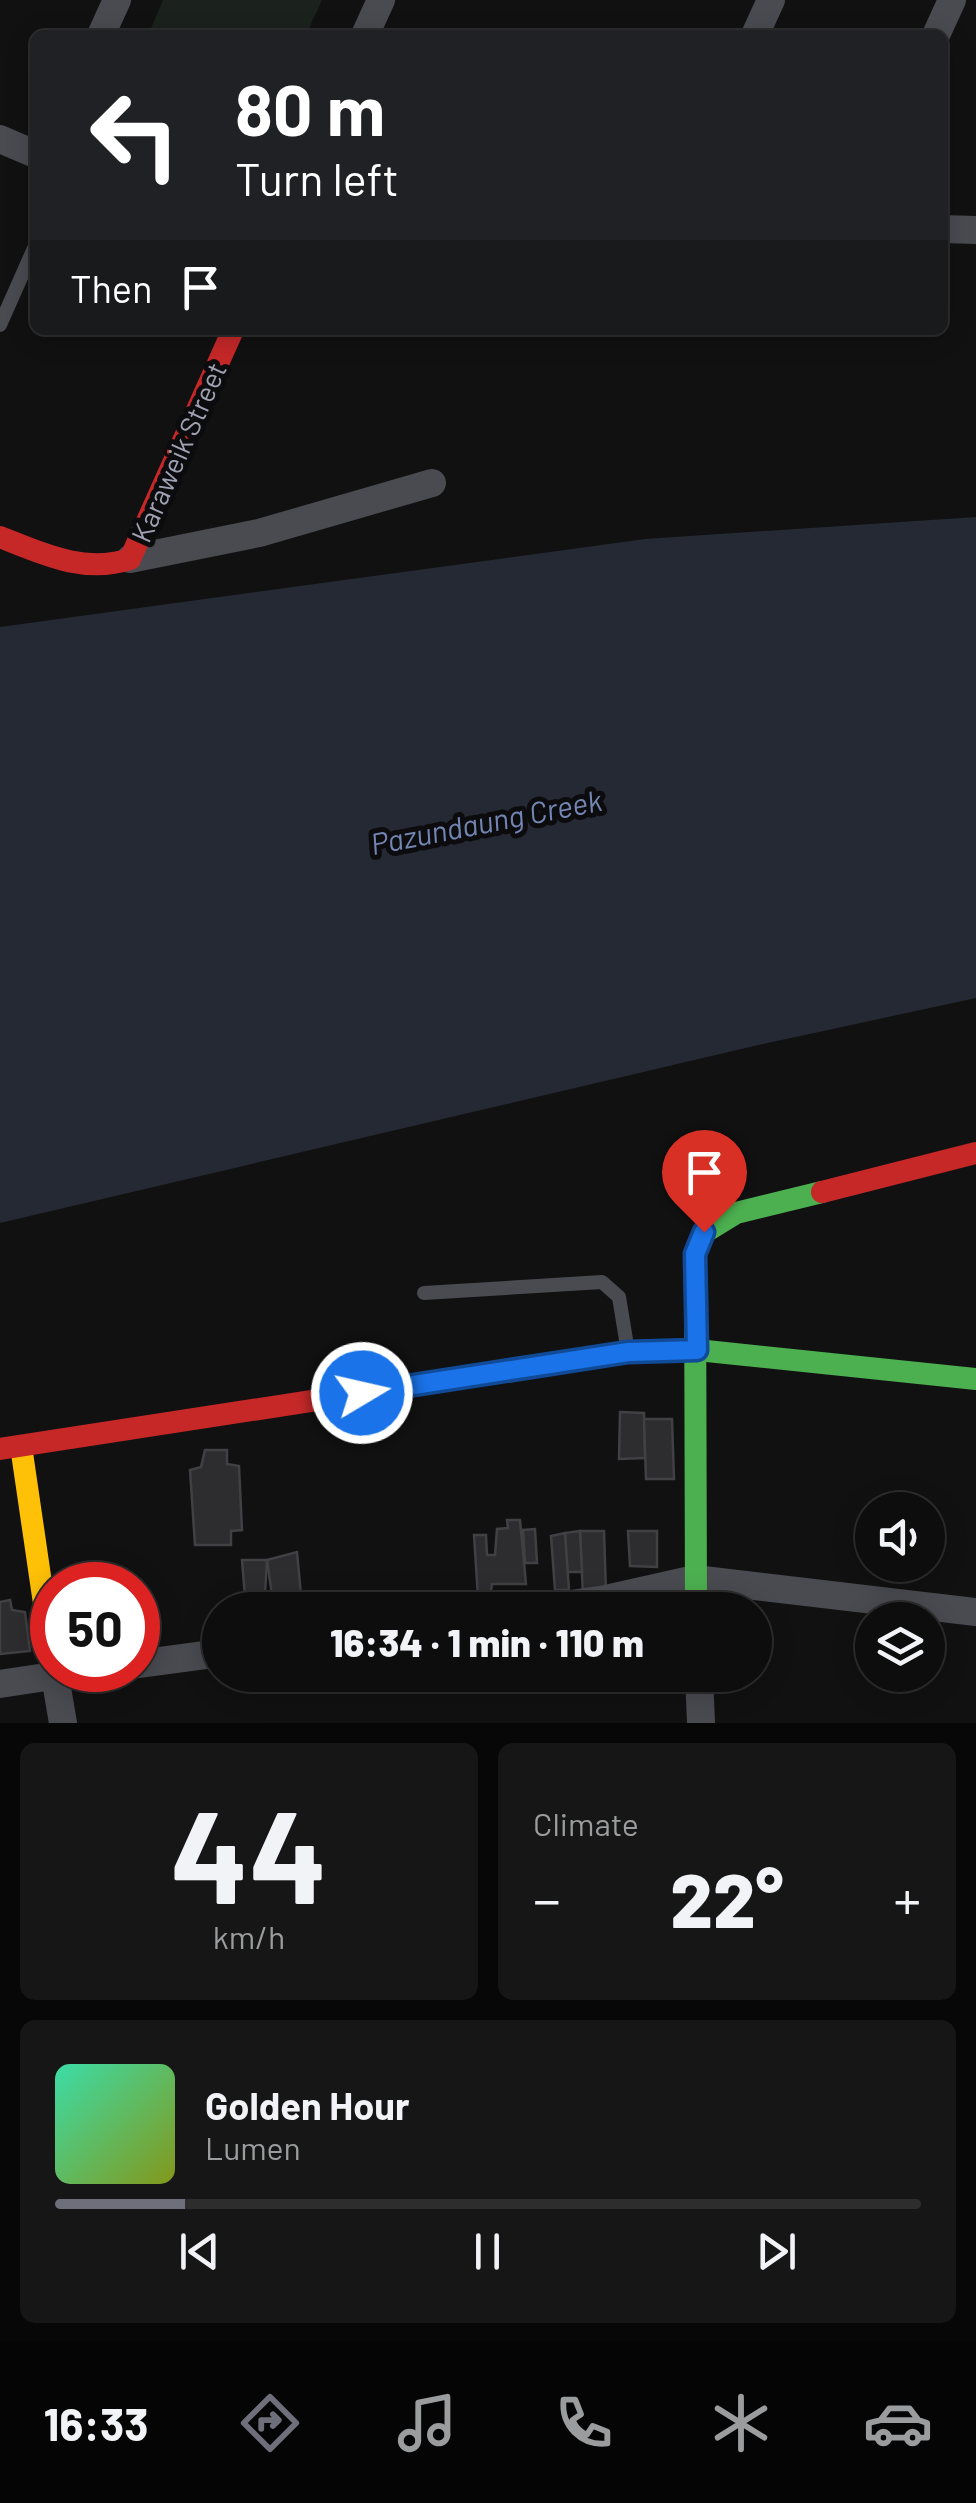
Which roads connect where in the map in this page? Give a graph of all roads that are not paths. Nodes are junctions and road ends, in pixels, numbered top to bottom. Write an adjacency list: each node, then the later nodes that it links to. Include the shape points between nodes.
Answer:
1 (116, 0): 5 (street)
2 (381, 0): 6 (street)
3 (771, 0): 7 (street)
4 (952, 0): 8 (street)
5 (103, 30)
6 (367, 30)
7 (758, 30)
8 (938, 30)
9 (0, 139): 10 (street)
10 (30, 152)
11 (948, 229): 12 (street)
12 (976, 230)
13 (30, 257): 14 (lane)
14 (0, 325)
15 (230, 335): 18 (street, Karaweik Street)
16 (432, 482): 18 (street, via 259,533)
17 (0, 537): 18 (street, Karaweik Street, via 88,566)
18 (130, 560)
19 (976, 1153): 21 (street, via 736,1213 704,1232 695,1254)
20 (424, 1293): 22 (lane, via 602,1282 619,1297)
21 (697, 1350): 22 (street); 23 (street); 26 (street)
22 (628, 1352): 24 (street)
23 (976, 1379)
24 (10, 1448): 25 (street)
25 (33, 1562)
26 (695, 1579): 27 (street); 28 (street); 29 (street)
27 (637, 1592)
28 (695, 1592)
29 (976, 1612)
30 (202, 1655): 31 (street)
31 (160, 1661)
32 (30, 1675): 33 (street)
33 (0, 1684)
34 (58, 1692): 36 (street)
35 (700, 1692): 37 (street)
36 (63, 1723)
37 (701, 1723)

